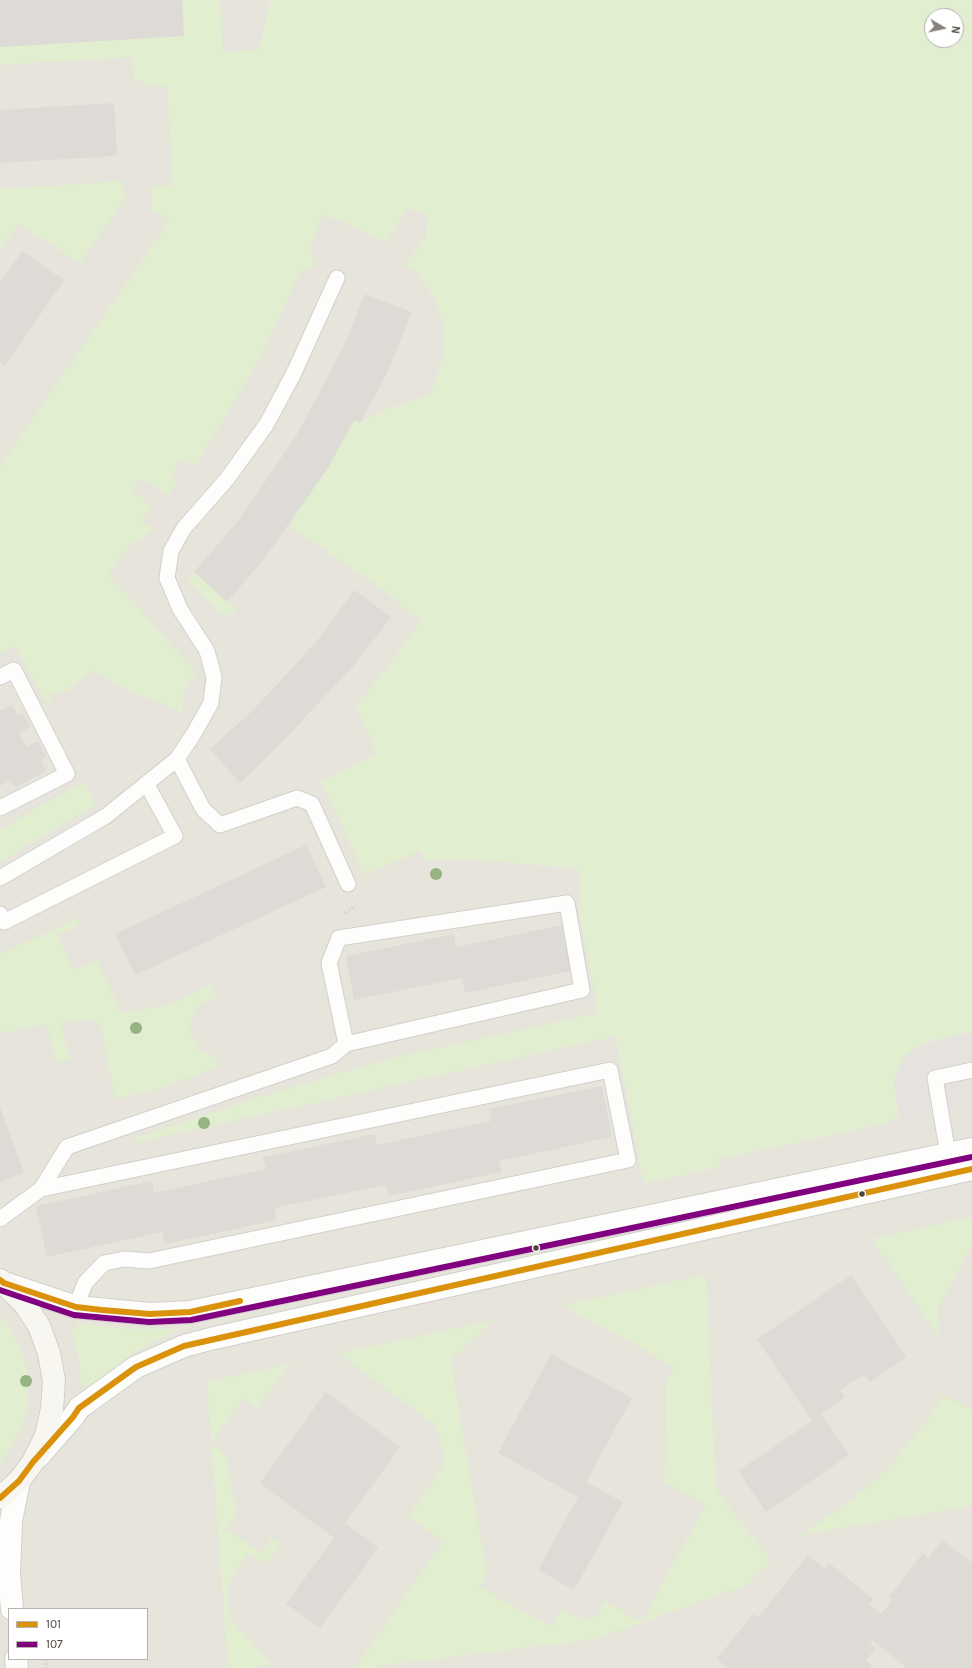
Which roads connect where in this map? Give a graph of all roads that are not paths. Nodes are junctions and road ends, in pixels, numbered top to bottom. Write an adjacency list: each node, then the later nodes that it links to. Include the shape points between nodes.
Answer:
1 (337, 278): 3 (lane, via 293,375 266,425 227,479 184,528 171,551 167,578 180,609 207,651 214,677 210,703)
2 (0, 677): 5 (lane, via 14,670 67,774)
3 (177, 759): 4 (lane); 7 (lane, via 203,809 220,825 297,798 312,804)
4 (147, 785): 6 (lane, via 106,816); 8 (lane, via 175,836 4,922)
5 (0, 808)
6 (0, 878)
7 (348, 884)
8 (0, 914)
9 (346, 1044): 9 (lane, via 329,963 339,938 567,903 582,990); 14 (lane, via 332,1056 67,1147)
10 (972, 1070): 12 (lane, via 935,1078)
11 (972, 1149): 12 (street)
12 (948, 1154): 17 (street, via 190,1312 150,1314)
13 (972, 1169): 18 (street, via 184,1346 136,1367 79,1408)
14 (41, 1189): 15 (lane); 17 (lane, via 610,1070 628,1160 149,1261 124,1259 104,1263 85,1283)
15 (0, 1219)
16 (2, 1281): 17 (street); 18 (street, via 24,1303 39,1326 50,1353 54,1381 52,1409 46,1436)
17 (76, 1307)
18 (33, 1462): 19 (street)
19 (19, 1481): 20 (street); 21 (street, via 11,1521 9,1574)
20 (0, 1498)
21 (12, 1608)

